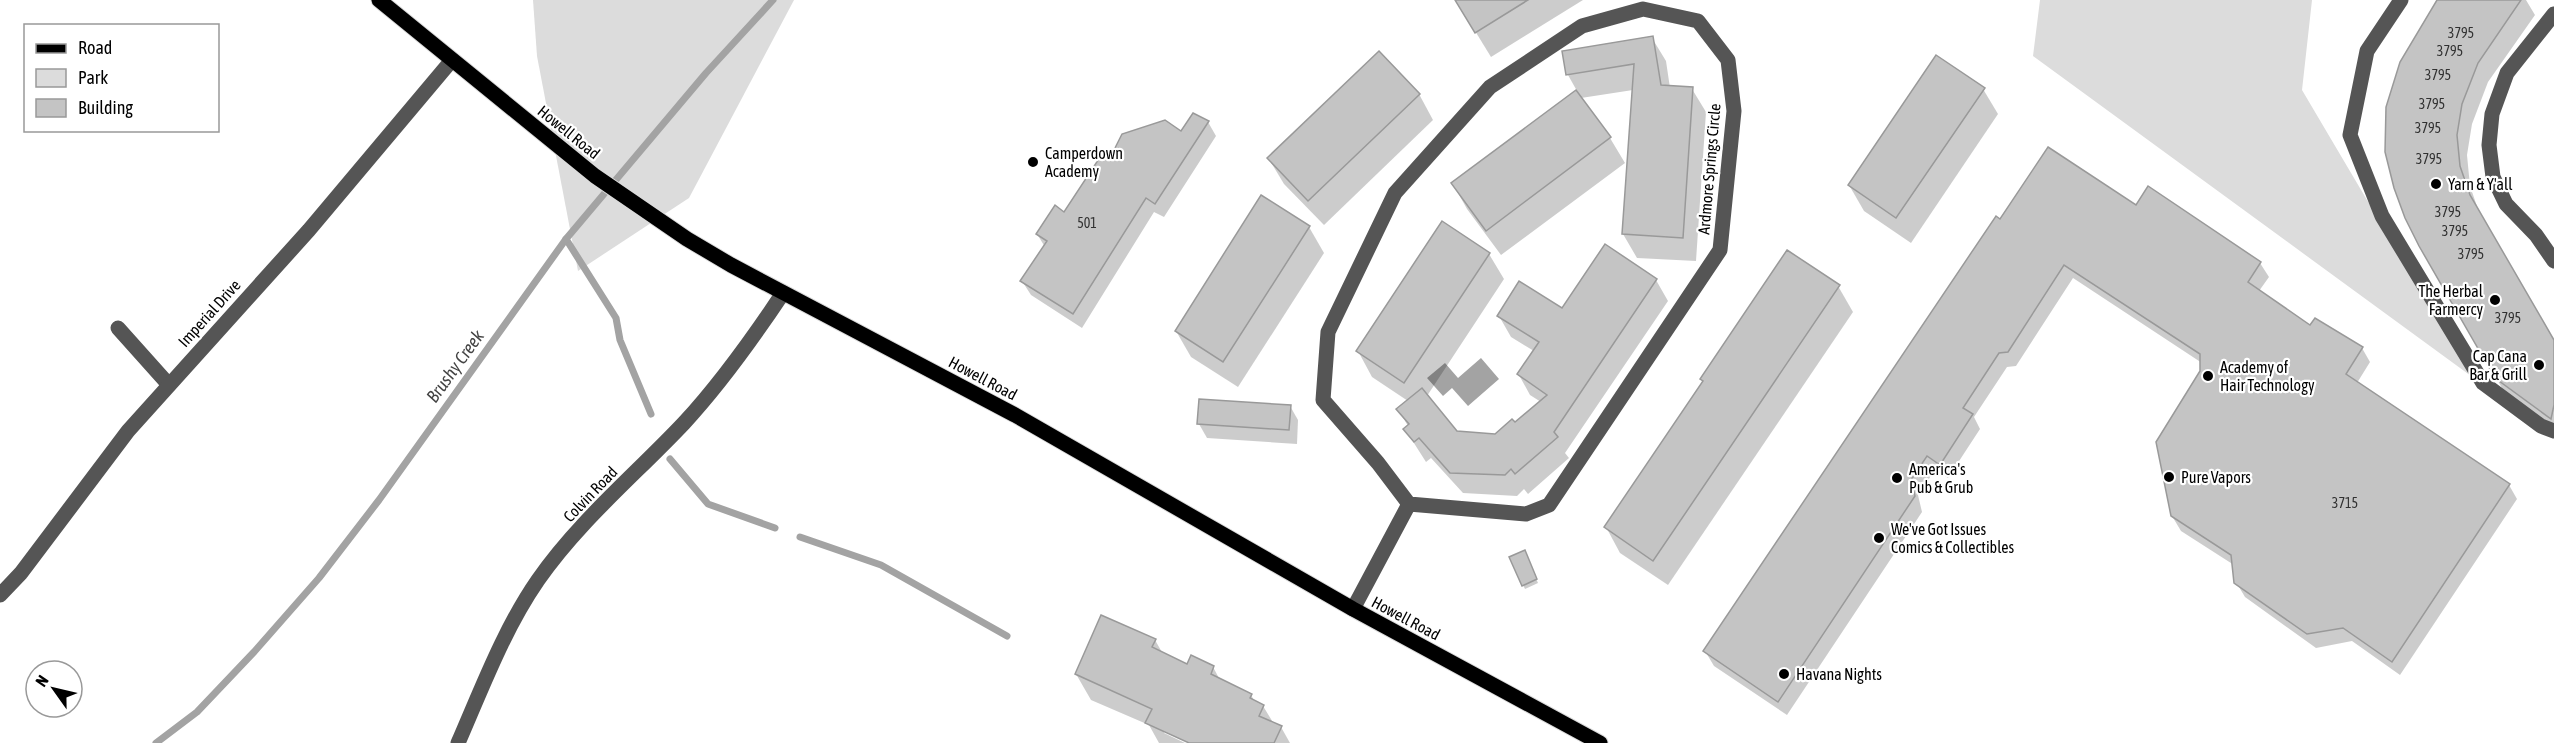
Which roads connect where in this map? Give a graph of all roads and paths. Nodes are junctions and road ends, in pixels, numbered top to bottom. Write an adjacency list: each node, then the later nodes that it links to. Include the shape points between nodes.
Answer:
1 (379, 0): 4 (main road, Howell Road)
2 (2401, 0): 9 (street, via 2367,51 2350,135 2382,216 2483,383 2541,426)
3 (2554, 11): 5 (street, via 2507,73 2492,114 2489,145 2493,177 2506,204)
4 (452, 60): 6 (main road, Howell Road, via 564,152 664,223 731,266); 8 (street, Imperial Drive, via 309,230)
5 (2554, 261)
6 (783, 293): 12 (main road, Howell Road, via 1015,415); 14 (street, Colvin Road, via 744,351 691,416 538,580 515,619)
7 (118, 328): 8 (street)
8 (169, 385): 11 (street, Imperial Drive, via 128,431 21,573)
9 (2554, 431)
10 (1409, 504): 10 (street, Ardmore Springs Circle, via 1526,514 1549,505 1720,250 1734,111 1728,60 1698,21 1643,9 1582,26 1490,87 1395,194 1328,332 1323,400); 12 (street)
11 (0, 595)
12 (1353, 609): 13 (main road, Howell Road)
13 (1583, 739): 15 (main road, Howell Road)
14 (458, 743)
15 (1600, 743)

